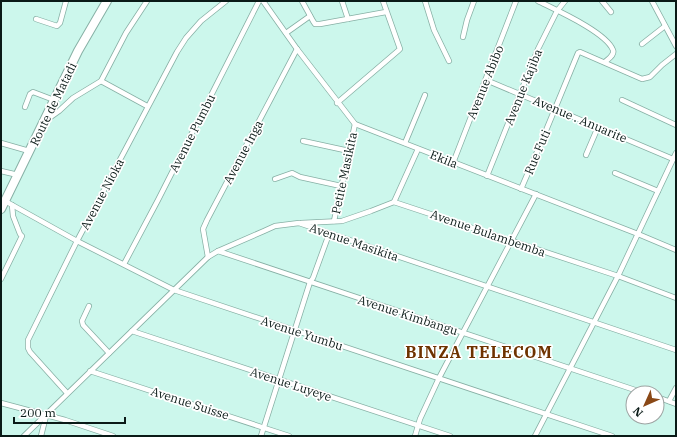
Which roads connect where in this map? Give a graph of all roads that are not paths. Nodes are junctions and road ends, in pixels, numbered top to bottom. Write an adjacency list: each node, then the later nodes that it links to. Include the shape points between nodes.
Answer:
1 (66, 1): 21 (street, via 57,26)
2 (107, 1): 36 (highway, Route de Matadi)
3 (147, 1): 33 (street, via 126,33)
4 (226, 1): 39 (street, Avenue Nioka, via 201,21 186,38)
5 (259, 1): 76 (street, Avenue Pumbu)
6 (263, 1): 24 (street, Ekila)
7 (302, 1): 20 (street)
8 (342, 1): 22 (street)
9 (382, 1): 18 (street)
10 (425, 1): 30 (street, via 434,30)
11 (474, 1): 25 (street)
12 (516, 1): 32 (street, Avenue Abibo)
13 (538, 1): 17 (street)
14 (565, 1): 17 (street, Avenue Kajiba)
15 (602, 1): 19 (street)
16 (652, 1): 23 (street)
17 (557, 11): 31 (street, via 594,30 602,37 613,50 613,54); 34 (street, Avenue Kajiba)
18 (386, 12): 22 (street); 38 (street, via 399,51)
19 (611, 12)
20 (310, 16): 22 (street, via 315,24); 24 (street)
21 (36, 19)
22 (348, 19)
23 (665, 26): 26 (street); 27 (street)
24 (286, 33): 28 (street, Ekila)
25 (463, 37)
26 (642, 44)
27 (676, 46)
28 (297, 49): 38 (street, Ekila); 75 (street, Avenue Inga, via 207,220 204,229)
29 (676, 54): 31 (street, via 650,77 642,79)
30 (449, 61)
31 (605, 62): 41 (street, Rue Futi, via 578,53)
32 (486, 80): 34 (street, Avenue . Anuarite); 55 (street, Avenue Abibo)
33 (101, 81): 39 (street); 42 (street, via 72,98)
34 (520, 93): 41 (street, Avenue . Anuarite); 59 (street, Avenue Kajiba)
35 (425, 95): 48 (street)
36 (54, 100): 40 (street, via 33,92); 42 (highway, Route de Matadi)
37 (622, 100): 44 (street)
38 (337, 103): 43 (street, Ekila)
39 (147, 106): 72 (street, Avenue Nioka)
40 (25, 107)
41 (555, 108): 45 (street, Avenue . Anuarite); 62 (street, Rue Futi)
42 (44, 122): 50 (highway, Route de Matadi)
43 (355, 124): 48 (street, Ekila); 51 (street, Petite Masikita)
44 (676, 124)
45 (598, 127): 53 (street); 54 (street, Avenue . Anuarite)
46 (303, 141): 51 (street)
47 (1, 143): 50 (street)
48 (405, 143): 49 (street, Ekila)
49 (418, 149): 55 (street, Ekila); 65 (street)
50 (29, 151): 58 (highway, Route de Matadi)
51 (349, 151): 61 (street, Petite Masikita)
52 (676, 153): 54 (street)
53 (586, 155)
54 (673, 159): 63 (street)
55 (453, 163): 59 (street, Ekila)
56 (1, 171): 58 (street)
57 (615, 173): 63 (street)
58 (18, 175): 66 (highway, Route de Matadi)
59 (487, 176): 62 (street, Ekila)
60 (275, 179): 61 (street, via 292,173)
61 (341, 186): 67 (street, Petite Masikita)
62 (521, 189): 64 (street, Ekila)
63 (658, 191): 70 (street)
64 (536, 194): 70 (street, Ekila); 71 (street)
65 (394, 202): 67 (street, via 356,217); 71 (street, Avenue Bulambemba)
66 (6, 205): 72 (street, Avenue Yumbu); 78 (street, via 22,236)
67 (334, 221): 68 (street)
68 (299, 224): 69 (street, Avenue Masikita); 73 (street, Avenue Masikita, via 275,226)
69 (329, 234): 79 (street); 80 (street, Avenue Masikita)
70 (638, 234): 74 (street, Ekila); 77 (street)
71 (512, 240): 77 (street, Avenue Bulambemba); 80 (street)
72 (77, 241): 76 (street, Avenue Yumbu); 96 (street, Avenue Nioka, via 27,344 30,352)
73 (218, 250): 75 (street, Avenue Masikita); 79 (street, Avenue Kimbangu)
74 (676, 250)
75 (208, 257): 81 (street, Avenue Masikita)
76 (124, 264): 81 (street, Avenue Yumbu)
77 (618, 276): 82 (street, Avenue Bulambemba); 84 (street)
78 (1, 279)
79 (310, 282): 85 (street); 87 (street, Avenue Kimbangu)
80 (488, 287): 84 (street, Avenue Masikita); 87 (street)
81 (174, 290): 85 (street, Avenue Yumbu); 86 (street, Avenue Masikita)
82 (676, 298)
83 (89, 306): 89 (street, via 82,321 83,325)
84 (593, 322): 88 (street, Avenue Masikita); 90 (street)
85 (295, 330): 92 (street, Avenue Yumbu); 93 (street)
86 (132, 331): 89 (street, Avenue Masikita); 93 (street, Avenue Luyeye)
87 (463, 333): 90 (street, Avenue Kimbangu); 92 (street)
88 (676, 350)
89 (109, 353): 91 (street, Avenue Masikita)
90 (570, 369): 94 (street, Avenue Kimbangu); 101 (street)
91 (90, 371): 96 (street, Avenue Masikita); 104 (street, Avenue Suisse)
92 (439, 378): 101 (street, Avenue Yumbu); 103 (street)
93 (278, 380): 103 (street, Avenue Luyeye); 104 (street)
94 (625, 387)
95 (676, 388): 98 (street)
96 (67, 393): 102 (street, Avenue Masikita)
97 (665, 400): 98 (street)
98 (669, 401): 100 (street)
99 (1, 402): 102 (street)
100 (676, 404)
101 (546, 414): 112 (street); 113 (street, Avenue Yumbu)
102 (46, 415): 105 (street, Avenue Masikita); 106 (street); 107 (street)
103 (418, 425): 110 (street); 111 (street, Avenue Luyeye)
104 (264, 427): 108 (street); 109 (street, Avenue Suisse)
105 (24, 436)
106 (41, 436)
107 (113, 436)
108 (261, 436)
109 (289, 436)
110 (415, 436)
111 (450, 436)
112 (535, 436)
113 (612, 436)

